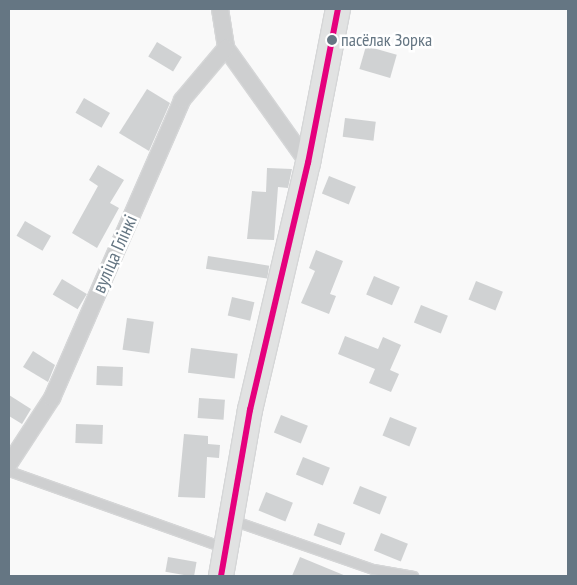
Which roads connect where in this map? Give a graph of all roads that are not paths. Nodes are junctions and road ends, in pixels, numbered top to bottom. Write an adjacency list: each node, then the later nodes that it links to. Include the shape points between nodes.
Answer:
1 (220, 9): 3 (street)
2 (338, 9): 4 (street)
3 (226, 48): 4 (street); 5 (street, вуліца Глінкі, via 182,100 52,398)
4 (308, 164): 7 (street, via 250,410)
5 (9, 464)
6 (9, 472): 8 (lane)
7 (229, 519): 8 (street); 10 (lane, via 373,569)
8 (225, 548): 9 (street)
9 (221, 576)
10 (413, 576)

